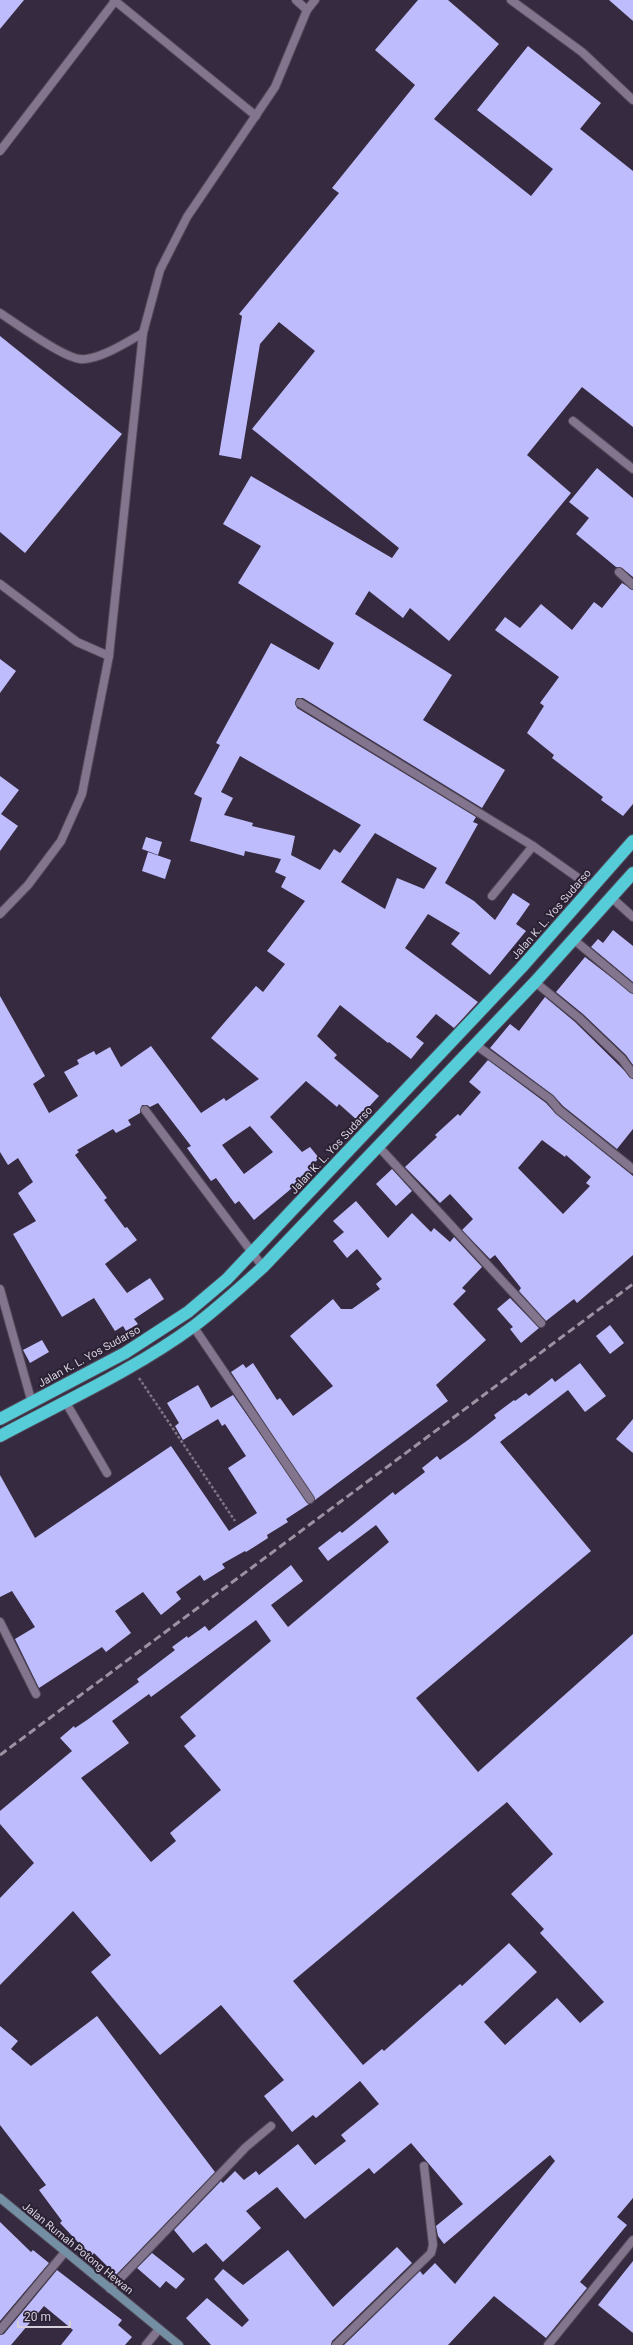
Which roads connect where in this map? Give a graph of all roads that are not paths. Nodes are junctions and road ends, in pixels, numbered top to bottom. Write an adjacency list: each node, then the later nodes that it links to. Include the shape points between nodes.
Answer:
1 (114, 0): 7 (street); 8 (street)
2 (296, 0): 5 (street)
3 (315, 0): 5 (street)
4 (511, 0): 6 (street, via 582,52)
5 (307, 10): 7 (street, via 275,87)
6 (633, 100)
7 (256, 116): 10 (street, via 187,217 160,270)
8 (0, 151)
9 (0, 314): 10 (street, via 49,346 80,359 103,354)
10 (143, 334): 16 (street)
11 (573, 420): 12 (street)
12 (633, 468)
13 (619, 572): 15 (street)
14 (0, 584): 16 (street, via 77,642)
15 (633, 585)
16 (108, 656): 24 (street, via 82,794 62,841 28,885)
17 (300, 703): 19 (street)
18 (633, 841): 21 (highway, Jalan K. L. Yos Sudarso)
19 (533, 846): 21 (street); 22 (street)
20 (633, 873): 23 (highway)
21 (591, 888): 34 (highway, Jalan K. L. Yos Sudarso, via 522,968)
22 (492, 896)
23 (611, 897): 25 (street); 26 (highway)
24 (0, 914)
25 (633, 917)
26 (573, 939): 27 (highway); 28 (street)
27 (535, 982): 29 (highway); 30 (street, via 579,1018 622,1059)
28 (633, 989)
29 (476, 1045): 32 (highway); 33 (street, via 550,1099 559,1110)
30 (633, 1074)
31 (145, 1110): 34 (street)
32 (378, 1146): 35 (highway); 37 (street)
33 (633, 1169)
34 (253, 1253): 35 (street); 40 (highway, Jalan K. L. Yos Sudarso, via 188,1312 126,1353)
35 (263, 1267): 38 (highway)
36 (0, 1289): 40 (street)
37 (541, 1323)
38 (193, 1326): 39 (highway, via 131,1366); 44 (street)
39 (64, 1401): 42 (highway); 43 (street)
40 (32, 1403): 41 (highway, Jalan K. L. Yos Sudarso)
41 (0, 1419)
42 (0, 1436)
43 (107, 1473)
44 (310, 1499)
45 (0, 1622): 46 (street)
46 (36, 1694)
47 (270, 2126): 52 (street, via 246,2147)
48 (424, 2166): 57 (street, via 433,2245 430,2253)
49 (0, 2198): 51 (street, Jalan Rumah Potong Hewan)
50 (633, 2240): 58 (street)
51 (65, 2252): 52 (street, Jalan Rumah Potong Hewan); 54 (street)
52 (110, 2289): 53 (street, Jalan Rumah Potong Hewan)
53 (160, 2329): 55 (street); 56 (street, Jalan Rumah Potong Hewan)
54 (0, 2330)
55 (146, 2345)
56 (179, 2345)
57 (336, 2345)
58 (548, 2345)

